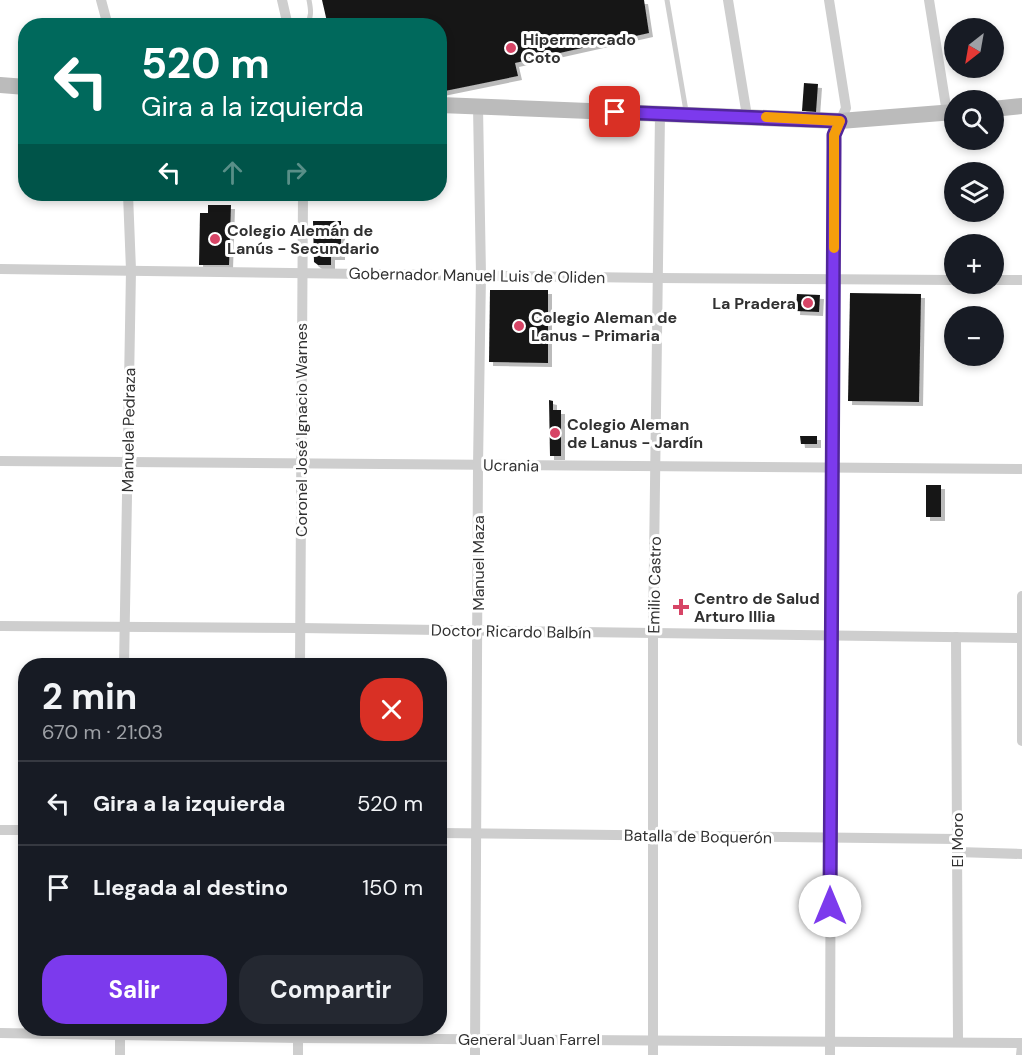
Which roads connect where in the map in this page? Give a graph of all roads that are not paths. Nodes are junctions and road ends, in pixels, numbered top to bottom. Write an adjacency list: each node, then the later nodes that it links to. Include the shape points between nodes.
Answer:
1 (101, 0): 8 (street)
2 (282, 0): 9 (street)
3 (309, 0): 10 (lane)
4 (667, 0): 20 (lane)
5 (728, 0): 21 (street)
6 (829, 0): 22 (street, via 846,108)
7 (929, 0): 13 (street)
8 (106, 18)
9 (286, 18)
10 (310, 18)
11 (0, 85): 12 (street)
12 (18, 86)
13 (946, 90)
14 (447, 105): 16 (street)
15 (1022, 106): 17 (street)
16 (478, 107): 19 (street); 28 (street, Manuel Maza)
17 (1004, 108)
18 (944, 113): 22 (street)
19 (660, 114): 20 (street); 29 (street, Emilio Castro)
20 (686, 115): 21 (street)
21 (747, 116): 22 (street)
22 (840, 121): 30 (street, via 834,135)
23 (128, 201): 26 (street, Manuela Pedraza)
24 (303, 201): 27 (street, Coronel José Ignacio Warnes)
25 (0, 269): 26 (street, Gobernador Manuel Luis de Oliden)
26 (131, 270): 27 (street, Gobernador Manuel Luis de Oliden); 35 (street, Manuela Pedraza)
27 (302, 272): 28 (street, Gobernador Manuel Luis de Oliden); 36 (street, Coronel José Ignacio Warnes)
28 (481, 274): 29 (street, Gobernador Manuel Luis de Oliden); 37 (street, Manuel Maza)
29 (659, 278): 30 (street, Gobernador Manuel Luis de Oliden); 38 (street, Emilio Castro)
30 (835, 279): 31 (street, Gobernador Manuel Luis de Oliden); 39 (street)
31 (944, 280)
32 (1004, 280): 33 (street)
33 (1022, 280)
34 (0, 461): 35 (street, Ucrania)
35 (127, 462): 36 (street, Ucrania); 43 (street, Manuela Pedraza)
36 (301, 463): 37 (street, Ucrania); 44 (street, Coronel José Ignacio Warnes)
37 (477, 465): 38 (street, Ucrania); 45 (street, Manuel Maza)
38 (656, 468): 39 (street, Ucrania); 46 (street, Emilio Castro)
39 (832, 469): 40 (street, Ucrania); 47 (street)
40 (1022, 469)
41 (1022, 596): 49 (street)
42 (0, 626): 43 (street, Doctor Ricardo Balbín)
43 (124, 627): 44 (street, Doctor Ricardo Balbín); 50 (street, Manuela Pedraza)
44 (300, 628): 45 (street, Doctor Ricardo Balbín); 51 (street, Coronel José Ignacio Warnes)
45 (478, 631): 46 (street, Doctor Ricardo Balbín); 56 (street, Manuel Maza)
46 (653, 633): 47 (street, Doctor Ricardo Balbín); 57 (street, Emilio Castro)
47 (833, 634): 48 (street, Doctor Ricardo Balbín); 58 (street)
48 (956, 637): 49 (street, Doctor Ricardo Balbín); 59 (street, El Moro)
49 (1021, 638): 52 (street)
50 (124, 658)
51 (300, 658)
52 (1022, 741)
53 (0, 830): 54 (street)
54 (18, 830)
55 (447, 833): 56 (street, Batalla de Boquerón)
56 (477, 833): 57 (street, Batalla de Boquerón); 67 (street, Manuel Maza)
57 (654, 836): 58 (street, Batalla de Boquerón); 68 (street, Emilio Castro)
58 (831, 838): 59 (street, Batalla de Boquerón); 69 (street)
59 (957, 839): 60 (street, El Moro)
60 (957, 852): 61 (street); 70 (street, El Moro)
61 (1022, 854)
62 (0, 1033): 63 (street, General Juan Farrel)
63 (18, 1033)
64 (120, 1036): 72 (street)
65 (298, 1036): 73 (street)
66 (386, 1036): 67 (street, General Juan Farrel)
67 (475, 1039): 68 (street, General Juan Farrel); 74 (street, Manuel Maza)
68 (653, 1040): 69 (street, General Juan Farrel); 75 (street, Emilio Castro)
69 (830, 1041): 70 (street, General Juan Farrel); 76 (street)
70 (958, 1042): 71 (street, General Juan Farrel)
71 (1022, 1044): 77 (street)
72 (120, 1055)
73 (298, 1055)
74 (475, 1055)
75 (652, 1055)
76 (830, 1055)
77 (1021, 1055)

